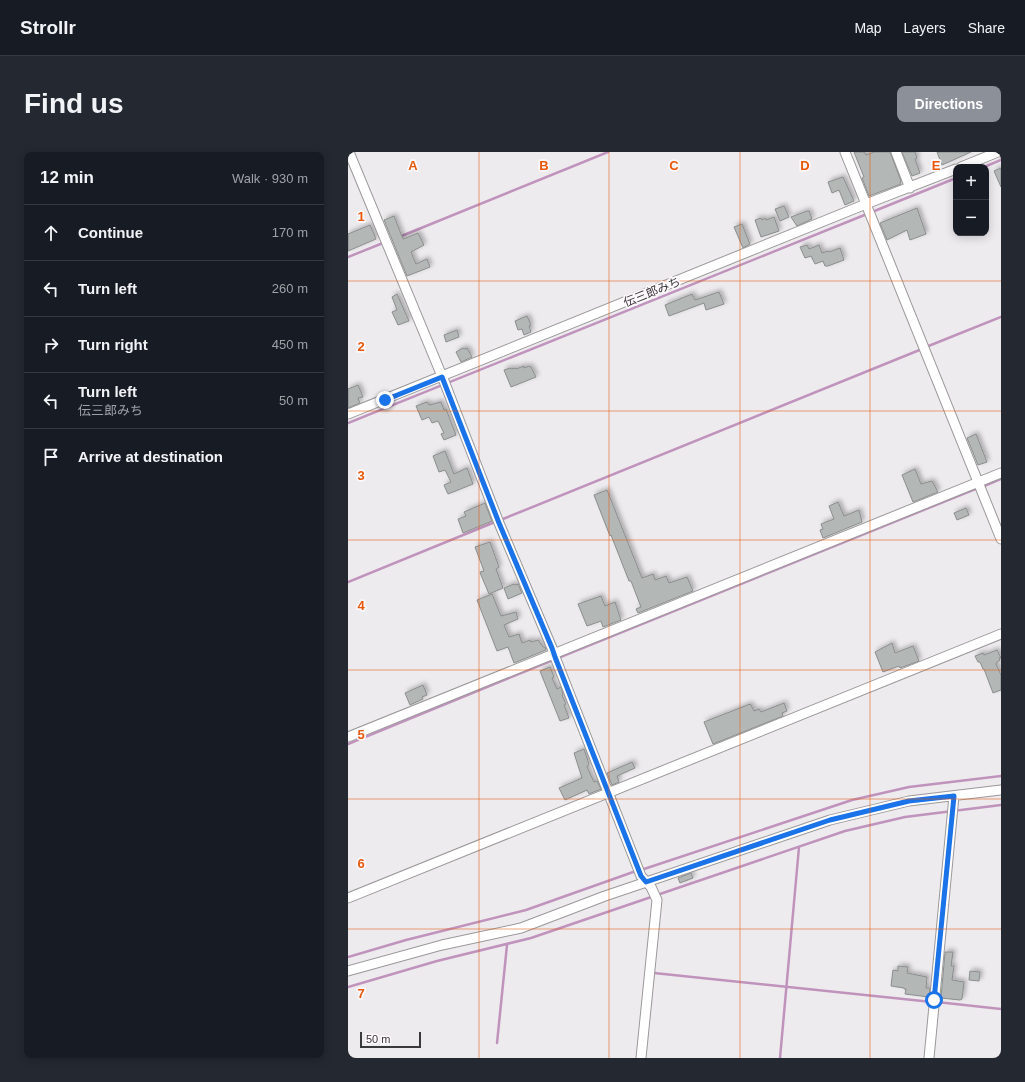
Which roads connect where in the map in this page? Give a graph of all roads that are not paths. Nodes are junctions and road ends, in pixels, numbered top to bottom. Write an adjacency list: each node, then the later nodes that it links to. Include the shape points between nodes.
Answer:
1 (349, 152): 9 (street)
2 (844, 152): 8 (street)
3 (896, 152): 7 (street)
4 (998, 152): 5 (street)
5 (968, 164)
6 (953, 170): 7 (street, 伝三郎みち)
7 (910, 188): 8 (street, 伝三郎みち)
8 (868, 210): 9 (street, 伝三郎みち); 12 (street)
9 (444, 381): 10 (street, 伝三郎みち); 15 (street)
10 (348, 414)
11 (1001, 473): 12 (street)
12 (979, 486): 13 (street); 15 (street)
13 (1001, 539)
14 (1001, 634): 18 (street)
15 (555, 658): 16 (street); 18 (street)
16 (348, 737)
17 (1001, 790): 19 (street)
18 (608, 793): 20 (street, via 638,871); 21 (street)
19 (954, 796): 20 (street, via 909,801 830,820); 24 (street)
20 (646, 882): 22 (street, via 521,928 442,945); 23 (street, via 655,895)
21 (348, 898)
22 (348, 971)
23 (641, 1058)
24 (929, 1058)

